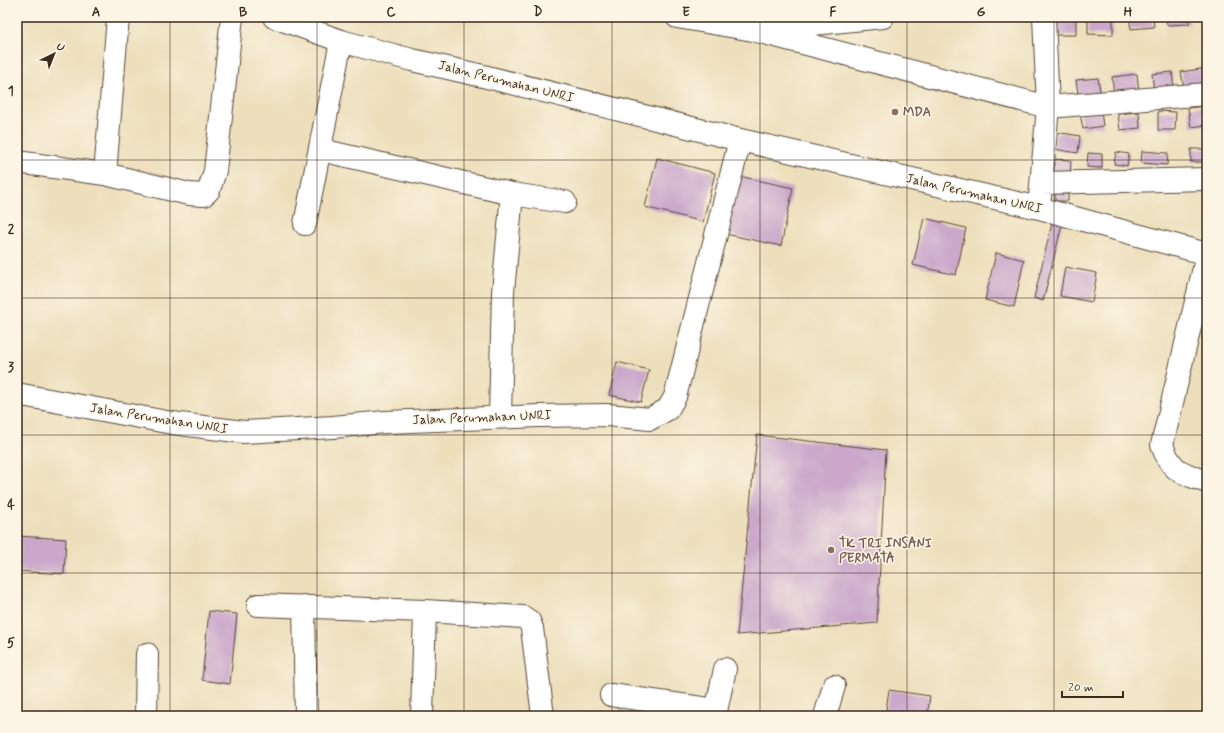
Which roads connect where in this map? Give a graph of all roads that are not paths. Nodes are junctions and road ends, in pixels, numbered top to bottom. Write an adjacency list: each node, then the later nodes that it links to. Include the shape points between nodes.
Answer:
1 (118, 17): 14 (street)
2 (232, 17): 14 (street, via 215,171 209,190 198,196)
3 (274, 17): 8 (street, Jalan Perumahan UNRI)
4 (677, 17): 7 (street)
5 (883, 17): 7 (street)
6 (1044, 17): 10 (street)
7 (752, 30): 10 (street)
8 (341, 41): 11 (street, Jalan Perumahan UNRI); 12 (street)
9 (1207, 94): 10 (street)
10 (1048, 107): 16 (street)
11 (740, 140): 19 (street, Jalan Perumahan UNRI); 23 (street, Jalan Perumahan UNRI, via 675,398 668,409 650,420 608,414)
12 (321, 150): 17 (street); 20 (street)
13 (17, 162): 14 (street)
14 (105, 174)
15 (1207, 179): 16 (street)
16 (1042, 183): 19 (street)
17 (512, 194): 18 (street); 23 (street, via 502,292)
18 (565, 202)
19 (1039, 208): 21 (street, Jalan Perumahan UNRI)
20 (305, 224)
21 (1207, 255): 24 (street, via 1162,445 1168,460 1176,470)
22 (17, 394): 23 (street, Jalan Perumahan UNRI, via 172,423 244,432)
23 (500, 417)
24 (1207, 482)
25 (258, 605): 26 (street)
26 (304, 606): 27 (street); 35 (street)
27 (426, 610): 31 (street, via 527,618 532,628); 36 (street)
28 (147, 654): 34 (street)
29 (725, 669): 33 (street)
30 (834, 686): 39 (street)
31 (540, 695): 37 (street); 38 (street)
32 (611, 695): 33 (street)
33 (715, 713)
34 (146, 716)
35 (306, 716)
36 (422, 716)
37 (538, 716)
38 (543, 716)
39 (825, 716)

